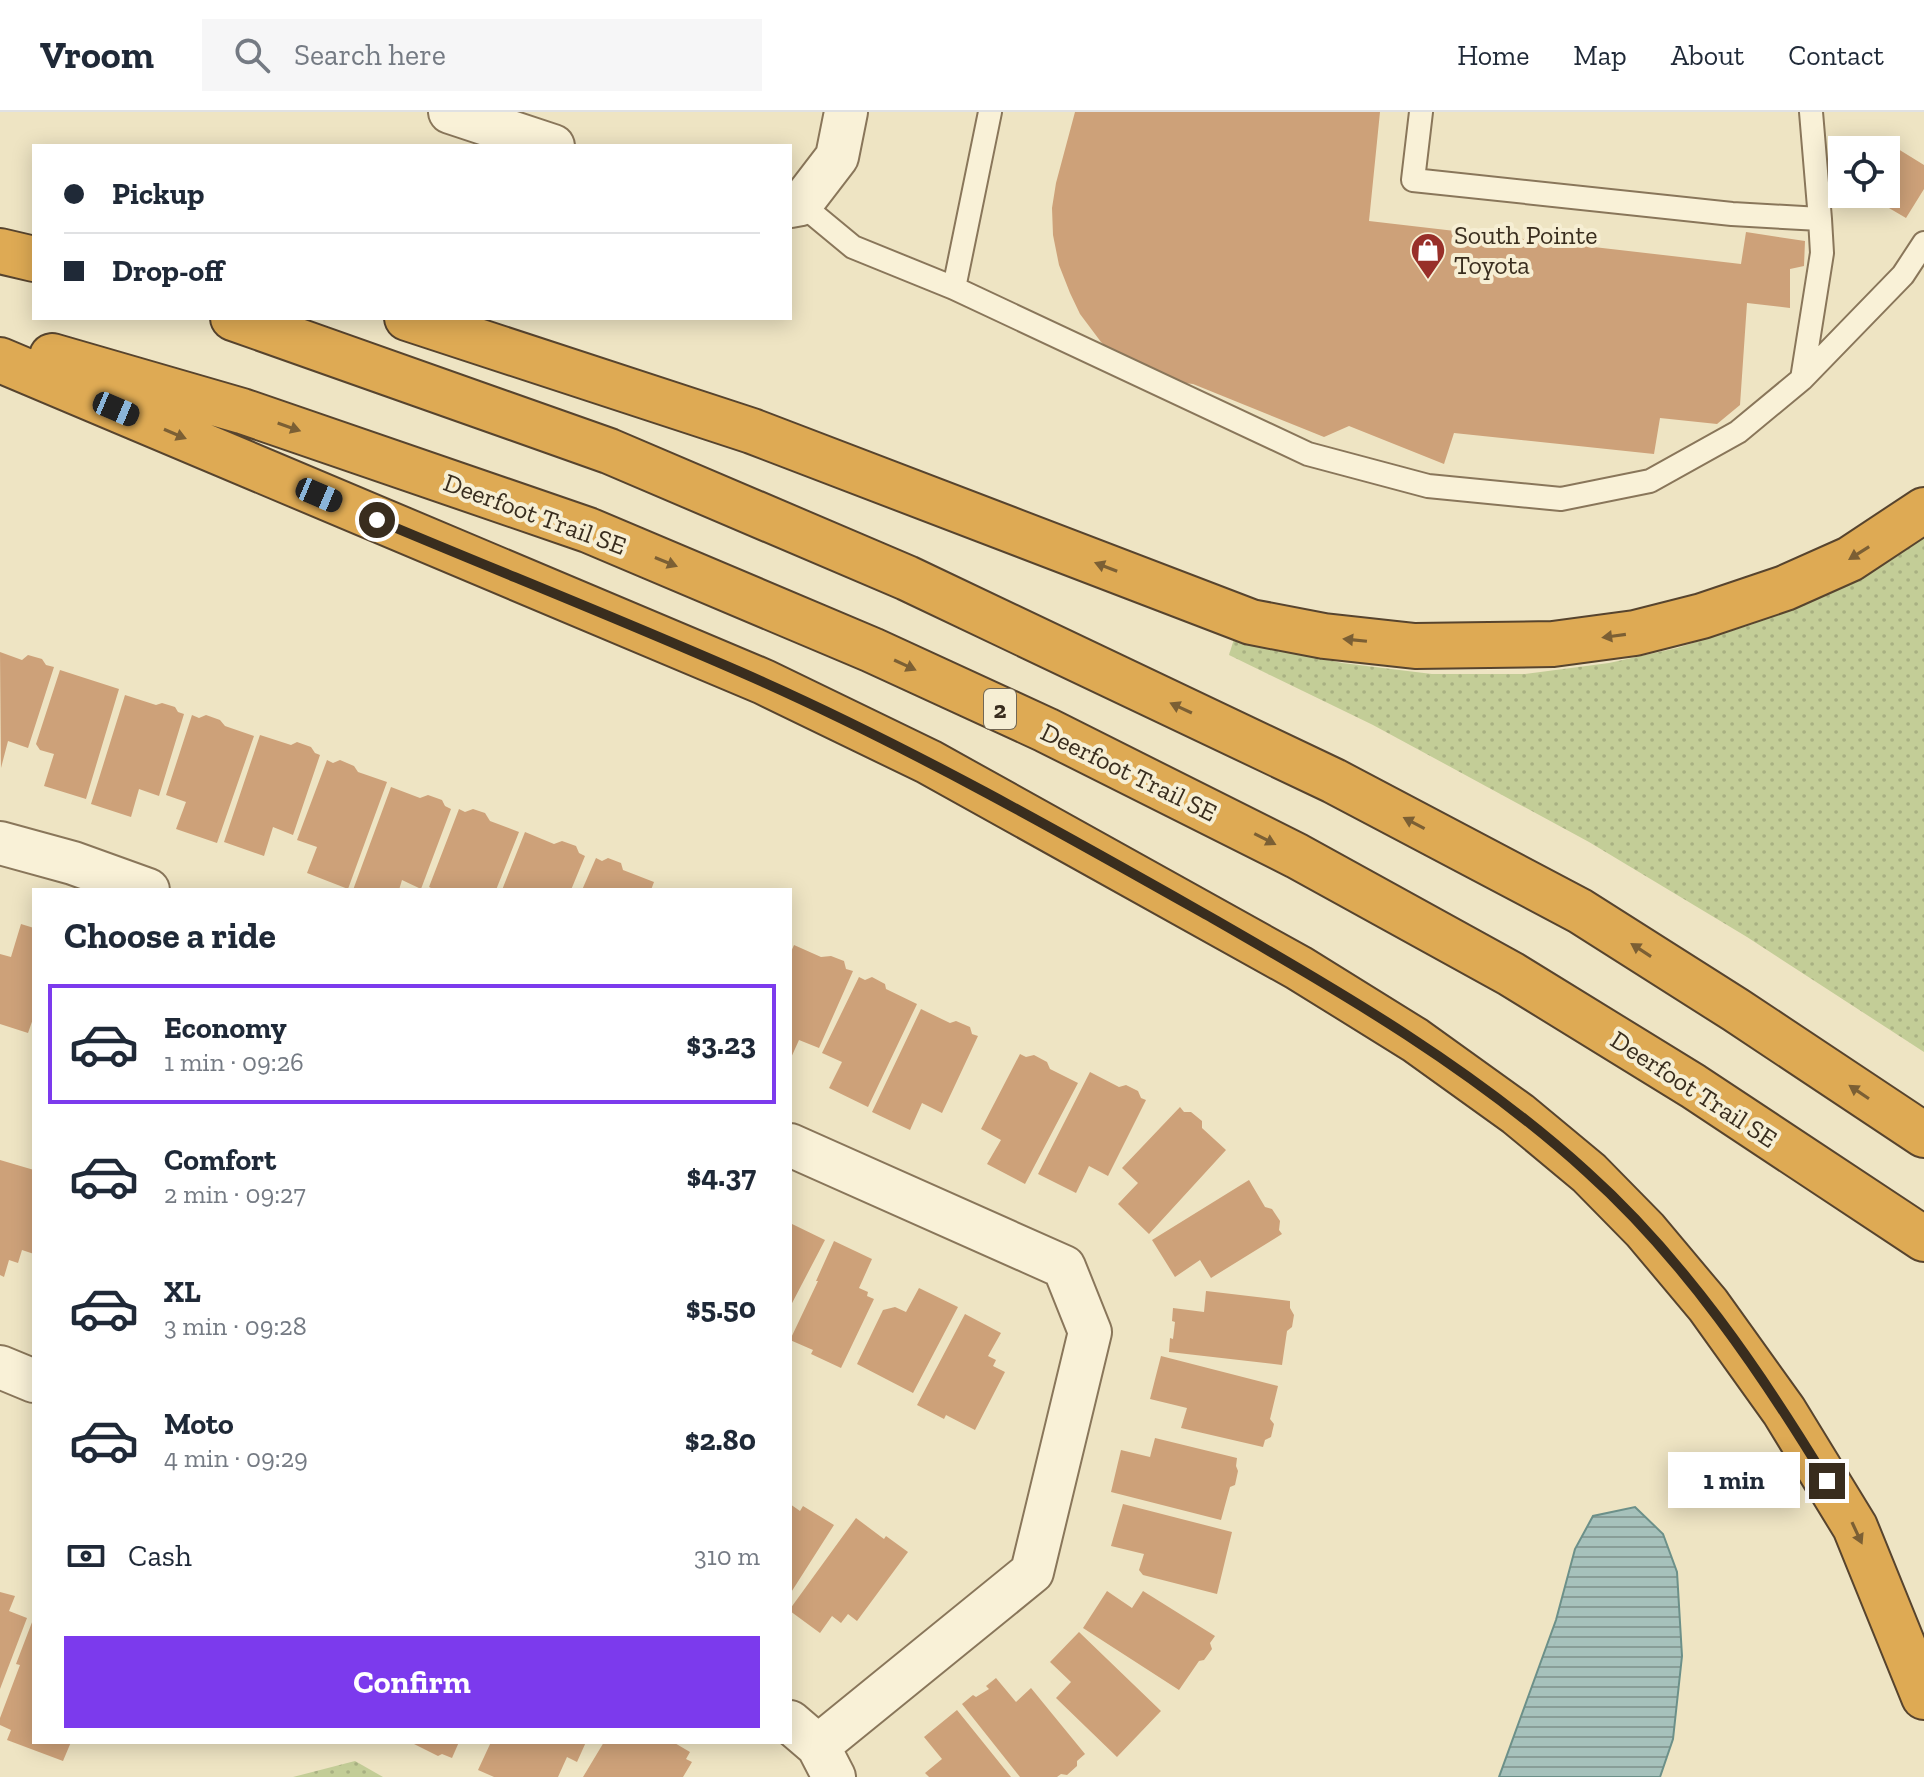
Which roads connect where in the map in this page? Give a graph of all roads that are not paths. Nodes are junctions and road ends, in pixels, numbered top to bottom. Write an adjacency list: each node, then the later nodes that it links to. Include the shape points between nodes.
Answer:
1 (450, 112): 6 (street)
2 (846, 112): 7 (street, via 837,157)
3 (990, 112): 12 (lane)
4 (1421, 112): 8 (lane, via 1413,180)
5 (1811, 112): 8 (lane)
6 (547, 144)
7 (796, 205): 12 (lane, via 853,247)
8 (1820, 219): 17 (lane, via 1822,253)
9 (1924, 243): 17 (lane, via 1903,275)
10 (0, 251): 11 (highway)
11 (32, 259)
12 (954, 288): 17 (lane, via 1308,454 1428,486 1561,499 1650,481 1738,432)
13 (239, 320): 21 (highway, one-way to 13, via 1580,911 1334,781 907,578 609,451)
14 (413, 320): 18 (highway, one-way to 14, via 1850,559 1785,588 1635,633 1486,646 1415,646 1324,636 1251,622 752,431)
15 (0, 341): 23 (highway, Deerfoot Trail SE / 2, one-way to 23, via 242,411 588,530 1046,730 1297,856 1511,974 1693,1086)
16 (0, 360): 26 (highway, one-way to 26, via 778,689 1041,823 1299,968 1415,1040 1589,1173 1708,1305 1784,1411 1855,1527)
17 (1802, 379)
18 (1924, 510)
19 (0, 843): 20 (street)
20 (142, 888)
21 (1924, 1135)
22 (792, 1146): 27 (street, via 1064,1267 1090,1332 1032,1572)
23 (1924, 1239)
24 (0, 1367): 25 (street)
25 (32, 1380)
26 (1924, 1697)
27 (814, 1748)

